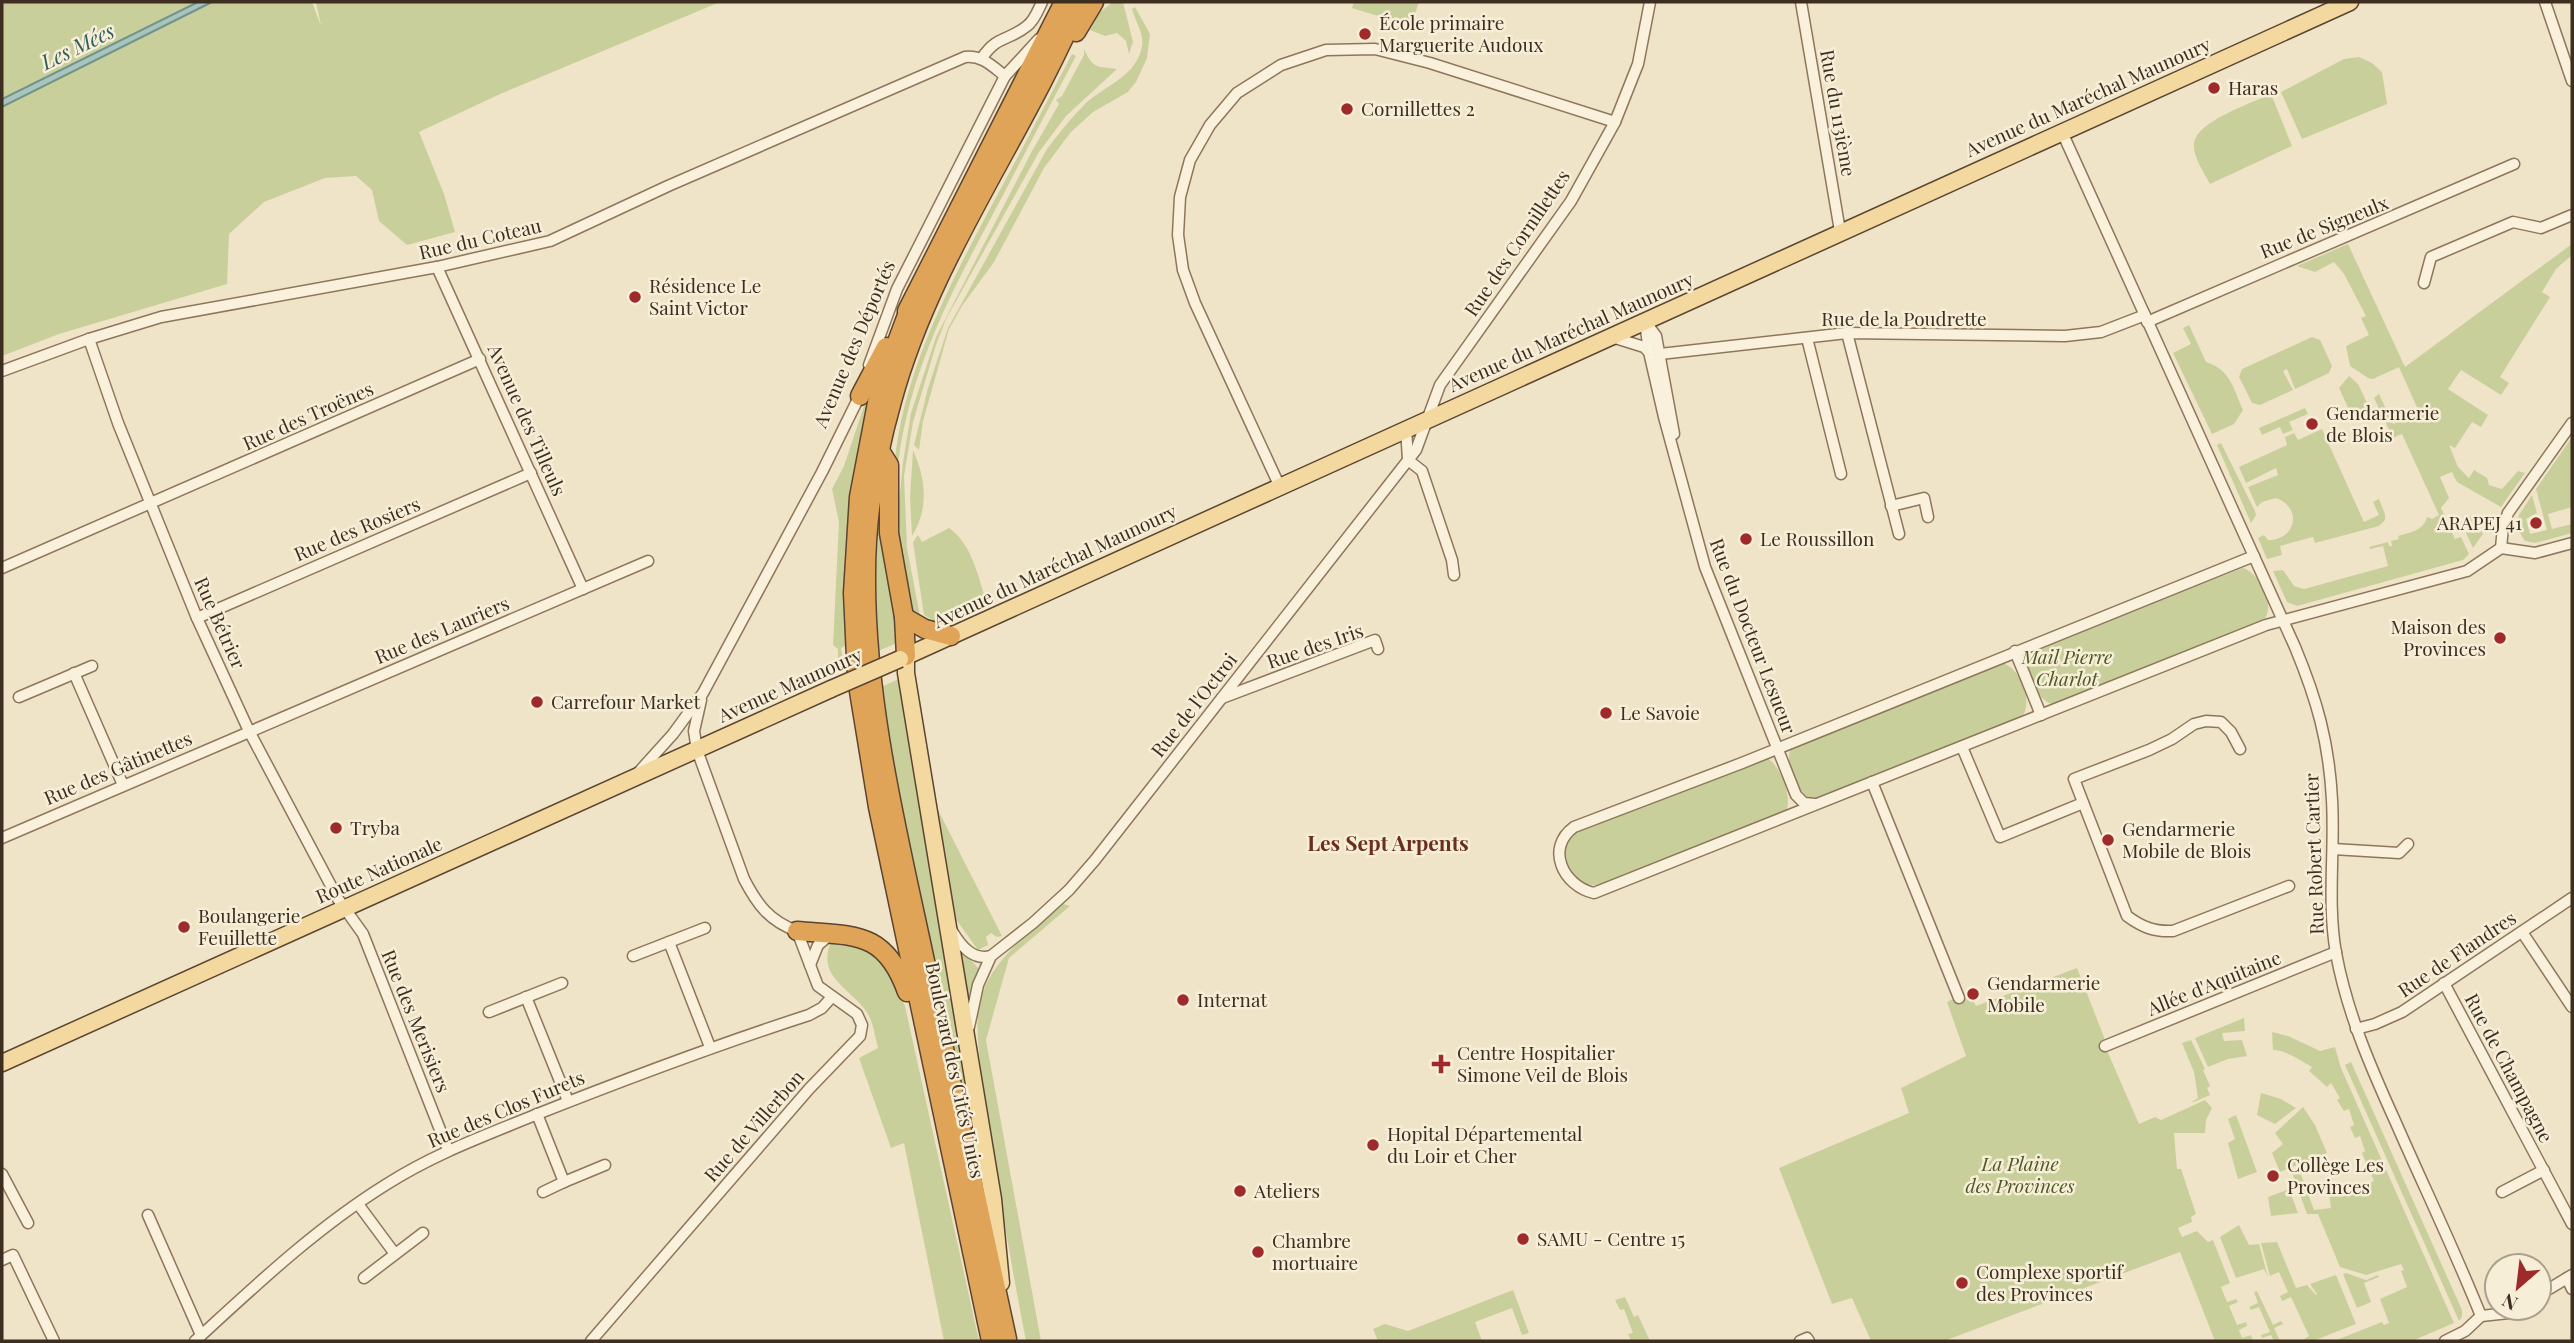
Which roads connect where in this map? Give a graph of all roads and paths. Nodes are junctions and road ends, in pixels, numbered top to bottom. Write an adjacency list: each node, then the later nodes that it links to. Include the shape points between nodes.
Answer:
1 (1042, 2): 7 (street, via 1027,27 990,45)
2 (1650, 2): 10 (street, Rue des Cornillettes, via 1638,64)
3 (1801, 2): 14 (street, Rue du 113ième)
4 (2350, 2): 11 (main road, Avenue du Maréchal Maunoury)
5 (2545, 2): 9 (street)
6 (1075, 17): 8 (street, Avenue des Déportés); 17 (highway, Avenue des Déportés); 32 (highway, via 922,316)
7 (982, 58): 8 (street); 15 (street, Rue du Coteau, via 965,57 550,241)
8 (1005, 76): 28 (street, Avenue des Déportés, via 897,289)
9 (2572, 81)
10 (1615, 122): 29 (street, Rue des Cornillettes, via 1571,201 1440,385); 37 (street, via 1375,49 1326,50 1281,65 1237,93 1210,125 1190,160 1180,197 1178,234 1183,270 1195,303)
11 (2062, 132): 14 (main road, Avenue du Maréchal Maunoury); 18 (street)
12 (2514, 164): 18 (street, Rue de Signeulx)
13 (2572, 215): 16 (street, via 2541,228 2513,222 2431,257)
14 (1840, 231): 19 (main road, Avenue du Maréchal Maunoury)
15 (438, 267): 23 (street, Rue du Coteau, via 161,317); 26 (street, Avenue des Tilleuls)
16 (2424, 283)
17 (912, 302): 28 (highway); 101 (highway, Boulevard des Cités Unies, via 877,403 859,497 853,593 857,679 877,807)
18 (2146, 318): 20 (street, Rue de la Poudrette, via 2101,332 2065,336); 44 (street)
19 (1646, 322): 21 (main road, Avenue du Maréchal Maunoury); 24 (street, Rue du Docteur Lesueur); 25 (street, Rue du Docteur Lesueur, via 1656,336)
20 (1847, 333): 22 (street, Rue de la Poudrette); 39 (street)
21 (1612, 337): 24 (street); 29 (main road, Avenue du Maréchal Maunoury)
22 (1807, 338): 25 (street, Rue de la Poudrette); 36 (street)
23 (89, 339): 27 (street, Rue du Coteau); 38 (street, Rue Bétrier)
24 (1649, 352): 34 (street, Rue du Docteur Lesueur)
25 (1660, 354): 34 (street, Rue du Docteur Lesueur)
26 (480, 359): 35 (street, Avenue des Tilleuls); 38 (street, Rue des Troënes)
27 (2, 371)
28 (860, 396): 58 (street, Avenue des Déportés)
29 (1428, 420): 31 (main road, Avenue du Maréchal Maunoury); 33 (street, Rue de l'Octroi)
30 (2572, 423): 43 (street, via 2508,513)
31 (1406, 429): 33 (street); 37 (main road, Avenue du Maréchal Maunoury)
32 (879, 449): 49 (highway, via 889,465 889,533); 125 (highway, Boulevard des Cités Unies, via 866,571 874,698)
33 (1408, 460): 47 (street, via 1422,471); 60 (street, Rue de l'Octroi)
34 (1678, 462): 64 (street, Rue du Docteur Lesueur, via 1705,567)
35 (531, 473): 48 (street, Avenue des Tilleuls); 50 (street, Rue des Rosiers)
36 (1842, 474)
37 (1280, 487): 52 (main road, Avenue du Maréchal Maunoury)
38 (150, 504): 46 (street, Rue des Troënes); 50 (street, Rue Bétrier)
39 (1891, 506): 40 (street, via 1924,498); 41 (street)
40 (1928, 517)
41 (1899, 534)
42 (2572, 543): 43 (street, via 2535,553)
43 (2501, 548): 51 (street, via 2467,571)
44 (2254, 556): 51 (street); 54 (street)
45 (648, 561): 48 (street, Rue des Lauriers)
46 (2, 568)
47 (1454, 575)
48 (583, 589): 62 (street, Rue des Lauriers)
49 (904, 617): 52 (highway); 55 (highway)
50 (197, 618): 62 (street, Rue Bétrier)
51 (2283, 621): 61 (street); 76 (street, Rue Robert Cartier, via 2316,698 2328,752)
52 (951, 636): 55 (main road, Avenue du Maréchal Maunoury)
53 (1378, 649): 60 (street, Rue des Iris, via 1375,640)
54 (2015, 652): 61 (street); 64 (street)
55 (903, 658): 66 (main road, Avenue Maunoury, bridge); 80 (main road)
56 (92, 666): 57 (street)
57 (74, 673): 59 (street); 69 (street)
58 (703, 693): 66 (street, Avenue des Déportés, via 695,726); 67 (street, Avenue des Déportés)
59 (19, 697)
60 (1222, 698): 88 (street, Rue de l'Octroi, via 1069,890)
61 (2041, 715): 63 (street)
62 (249, 730): 69 (street, Rue des Gâtinettes); 79 (street, Rue Bétrier)
63 (1962, 747): 68 (street); 72 (street, via 2000,837)
64 (1777, 748): 70 (street, Rue du Docteur Lesueur); 73 (street, via 1574,827 1564,834 1559,854 1573,884 1594,892)
65 (2240, 749): 72 (street, via 2221,722 2194,724 2149,750 2074,779)
66 (697, 750): 67 (main road, Route Nationale); 82 (street, via 753,896 769,917)
67 (632, 780): 79 (main road, Route Nationale)
68 (1872, 782): 71 (street); 94 (street)
69 (123, 785): 74 (street, Rue des Gâtinettes)
70 (1796, 795): 71 (street, via 1804,803); 73 (street, via 1796,806)
71 (1819, 803): 73 (street)
72 (2083, 803): 77 (street, via 2127,916 2148,929 2173,931)
73 (1789, 815)
74 (2, 838)
75 (2408, 844): 76 (street, via 2399,853)
76 (2333, 849): 86 (street, Rue Robert Cartier, via 2331,906)
77 (2289, 886)
78 (2572, 898): 83 (street, Rue de Flandres)
79 (345, 909): 102 (main road, Route Nationale); 105 (street, Rue des Merisiers, via 363,934)
80 (946, 921): 88 (street, via 974,956); 98 (main road)
81 (705, 928): 85 (street)
82 (797, 932): 84 (highway); 89 (street, Rue de Villerbon)
83 (2522, 932): 90 (street, Rue de Flandres); 95 (street)
84 (831, 934): 89 (street, via 818,946); 101 (highway, via 871,941 887,953 900,971)
85 (669, 942): 87 (street); 100 (street)
86 (2336, 953): 97 (street, Rue Robert Cartier); 99 (street, Allée d'Aquitaine)
87 (633, 956)
88 (991, 956): 98 (street, via 973,1002)
89 (810, 966): 93 (street, Rue de Villerbon, via 818,986)
90 (2444, 983): 97 (street, Rue de Flandres, via 2402,1012); 107 (street, Rue de Champagne)
91 (562, 984): 92 (street)
92 (526, 998): 96 (street); 103 (street)
93 (831, 998): 100 (street, Rue des Clos Furets, via 809,1015); 127 (street, Rue de Villerbon, via 857,1014 860,1036 809,1088)
94 (1959, 998)
95 (2572, 1007)
96 (489, 1012)
97 (2356, 1029): 123 (street, Rue Robert Cartier)
98 (969, 1044): 125 (main road, via 993,1199)
99 (2105, 1046)
100 (710, 1047): 103 (street, Rue des Clos Furets)
101 (931, 1058): 125 (highway, Boulevard des Cités Unies)
102 (2, 1063)
103 (569, 1101): 104 (street, Rue des Clos Furets)
104 (537, 1114): 105 (street, Rue des Clos Furets); 109 (street)
105 (448, 1150): 112 (street, Rue des Clos Furets)
106 (605, 1164): 109 (street)
107 (2544, 1170): 111 (street, Rue de Champagne); 115 (street, Rue de Champagne)
108 (2, 1174): 114 (street)
109 (565, 1182): 110 (street)
110 (543, 1192)
111 (2502, 1192)
112 (358, 1204): 117 (street); 124 (street, Rue des Clos Furets, via 267,1274)
113 (148, 1215): 124 (street)
114 (28, 1223)
115 (2572, 1224)
116 (423, 1233): 117 (street)
117 (396, 1254): 120 (street)
118 (2, 1260): 126 (street, via 13,1255)
119 (2570, 1277): 121 (street); 122 (street)
120 (364, 1278)
121 (2553, 1287)
122 (2572, 1289)
123 (2481, 1316): 130 (street)
124 (198, 1338)
125 (1002, 1340)
126 (54, 1341)
127 (591, 1341)
128 (1800, 1341): 129 (street)
129 (1809, 1341)
130 (2445, 1341)

